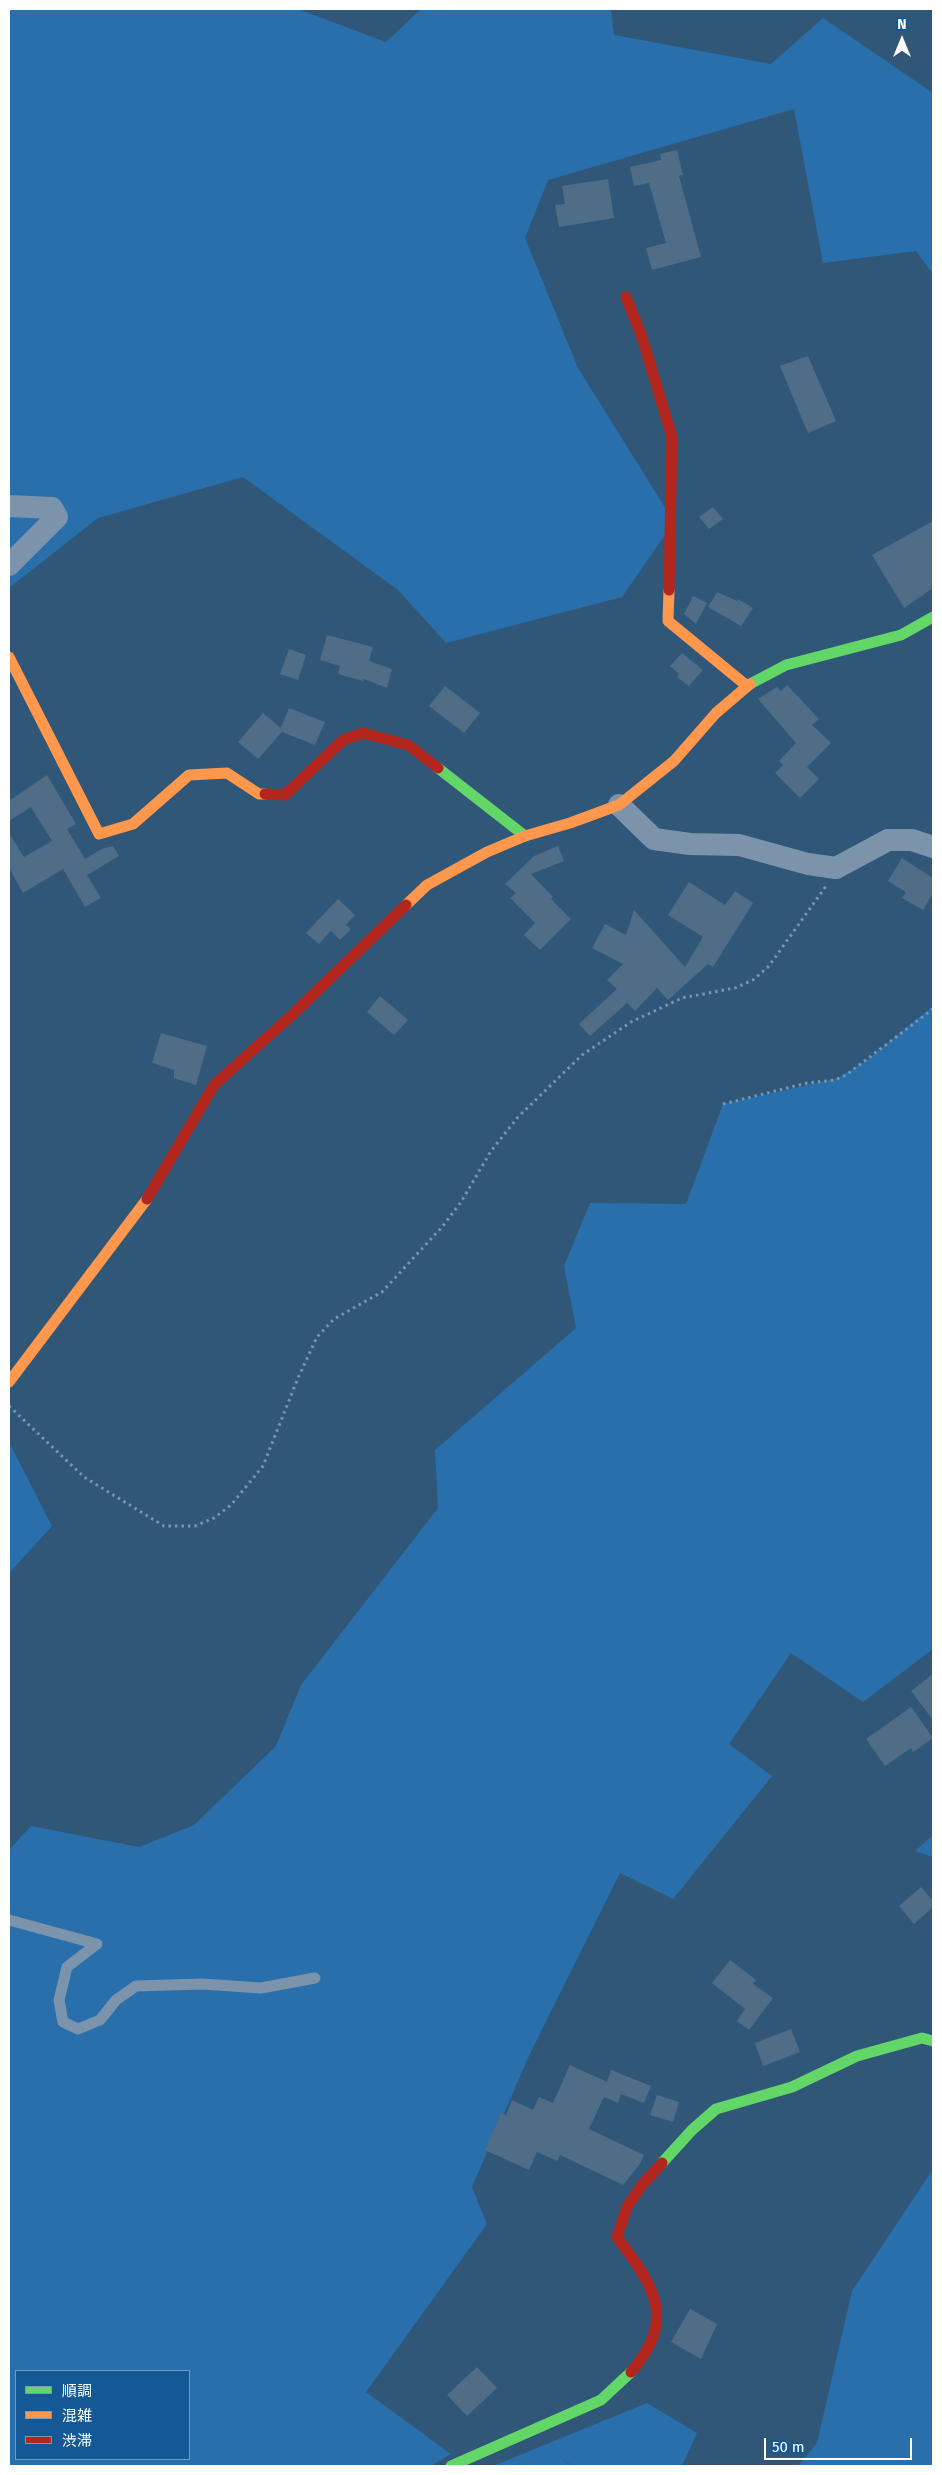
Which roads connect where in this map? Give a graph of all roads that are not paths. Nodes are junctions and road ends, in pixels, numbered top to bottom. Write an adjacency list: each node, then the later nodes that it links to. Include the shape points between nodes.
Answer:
1 (626, 297): 6 (street, via 642,337 672,437 668,621)
2 (9, 506): 3 (street, via 52,508 57,517)
3 (9, 565)
4 (933, 617): 6 (street, via 901,634 786,665)
5 (9, 657): 8 (street, via 99,834 133,824 189,775 227,773 259,794 285,795 343,740 363,733 408,745)
6 (747, 686): 7 (street, via 716,713 674,760)
7 (619, 805): 8 (street); 9 (street, via 654,839 739,845 808,864 836,868 888,840 912,840)
8 (525, 836): 10 (street, via 427,884 292,1015 214,1085 151,1194)
9 (933, 847)
10 (9, 1382)
11 (9, 1920): 12 (lane, via 97,1944 67,1967 59,2000 63,2022 78,2029 100,2020 116,2000 136,1986 202,1984 262,1988)
12 (315, 1978)
13 (933, 2041): 14 (street, via 922,2038 857,2056 792,2087 716,2109 692,2130 642,2185 627,2207 616,2237 648,2281 656,2304 658,2320 650,2347 635,2369 601,2400)
14 (451, 2466)

